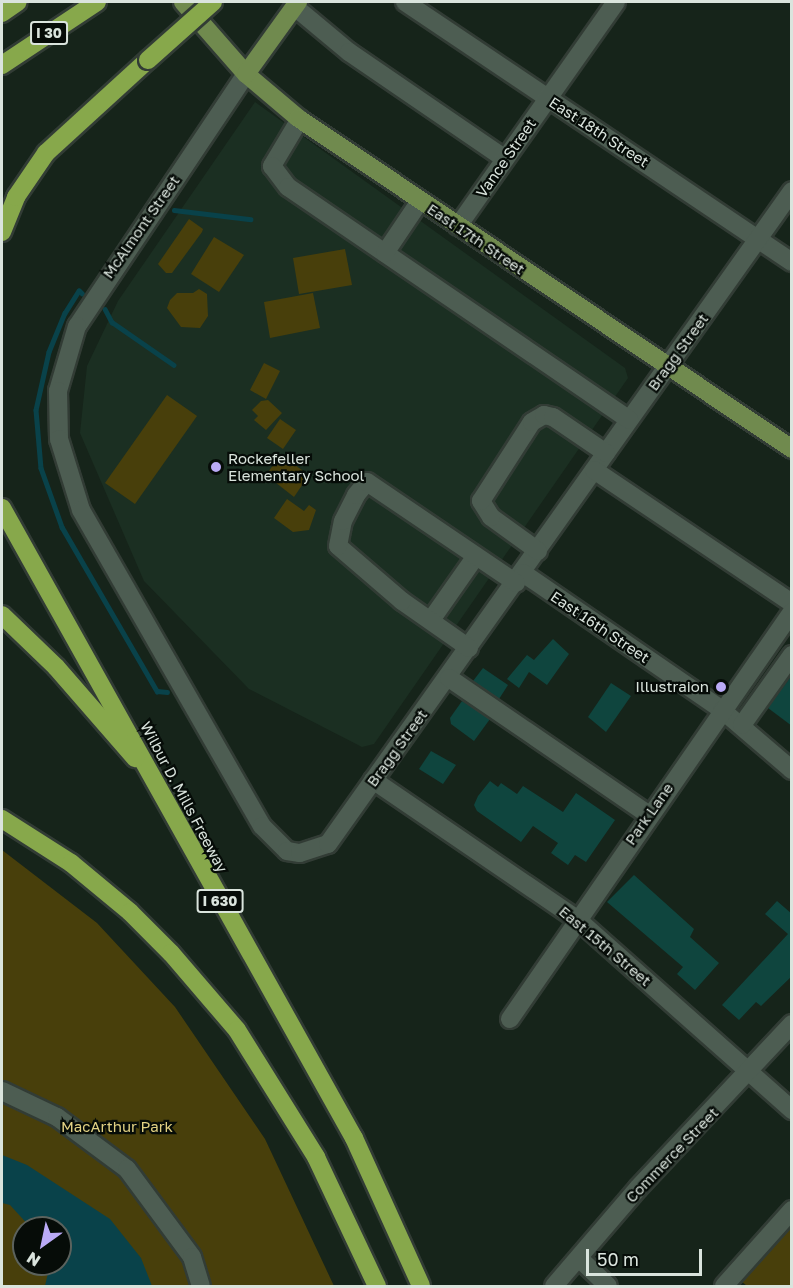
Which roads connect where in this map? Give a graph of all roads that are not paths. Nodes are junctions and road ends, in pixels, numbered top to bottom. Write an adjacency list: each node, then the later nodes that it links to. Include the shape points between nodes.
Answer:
1 (18, 2): 8 (highway)
2 (97, 2): 9 (highway, I 30)
3 (183, 2): 10 (main road, East 17th Street)
4 (213, 2): 17 (highway, bridge, via 46,153 16,197)
5 (405, 2): 11 (street, East 18th Street)
6 (616, 2): 11 (street, Vance Street)
7 (297, 4): 10 (main road); 13 (street, via 349,52)
8 (2, 13)
9 (2, 64)
10 (246, 74): 12 (main road, East 17th Street); 22 (street, McAlmont Street, via 100,286 73,336)
11 (547, 98): 13 (street, Vance Street); 18 (street, East 18th Street)
12 (300, 119): 15 (main road, East 17th Street); 19 (street, via 272,166 288,187)
13 (505, 159): 16 (street, Vance Street)
14 (792, 191): 18 (street, Bragg Street)
15 (420, 201): 16 (main road, East 17th Street); 19 (street)
16 (458, 226): 21 (main road, East 17th Street)
17 (2, 232)
18 (756, 241): 20 (street, East 18th Street); 21 (street, Bragg Street)
19 (385, 253): 23 (street)
20 (792, 262)
21 (668, 366): 23 (street, Bragg Street); 24 (main road, East 17th Street)
22 (58, 391): 43 (street, Bragg Street, via 59,439 81,510 275,843 286,851 300,853 327,844)
23 (629, 420): 25 (street, Bragg Street)
24 (792, 449)
25 (606, 453): 26 (street, Bragg Street); 29 (street, via 554,417 544,415 532,423 481,501 491,518)
26 (594, 470): 29 (street, Bragg Street); 32 (street)
27 (2, 500): 28 (highway, Wilbur D. Mills Freeway)
28 (5, 514): 42 (highway, Wilbur D. Mills Freeway / I 630)
29 (538, 551): 31 (street, Bragg Street)
30 (476, 556): 31 (street, East 16th Street); 35 (street); 35 (street, East 16th Street, via 367,483 356,495 343,521 338,546)
31 (519, 578): 36 (street, Bragg Street); 39 (street, East 16th Street)
32 (792, 603)
33 (792, 612): 39 (street, Park Lane)
34 (2, 615): 42 (highway, via 56,667)
35 (431, 620): 36 (street)
36 (469, 648): 38 (street, Bragg Street)
37 (792, 655): 40 (street)
38 (449, 678): 43 (street, Bragg Street); 45 (street)
39 (722, 710): 40 (street, East 16th Street); 45 (street, Park Lane)
40 (742, 725): 41 (street, East 16th Street)
41 (792, 770)
42 (153, 780): 55 (highway, Wilbur D. Mills Freeway / I 630, via 354,1138)
43 (373, 780): 48 (street, East 15th Street)
44 (2, 803): 47 (highway)
45 (648, 815): 48 (street, Park Lane)
46 (2, 819): 47 (highway)
47 (71, 863): 58 (highway, via 171,953 237,1030 316,1157)
48 (577, 919): 49 (street, Park Lane); 51 (street, East 15th Street)
49 (510, 1020)
50 (792, 1024): 51 (street, Commerce Street)
51 (749, 1072): 53 (street, East 15th Street); 56 (street, Commerce Street, via 651,1173)
52 (2, 1091): 57 (street, via 57,1117 127,1169 192,1257)
53 (792, 1110)
54 (792, 1210): 63 (street)
55 (392, 1216): 59 (highway, Wilbur D. Mills Freeway / I 630); 60 (highway)
56 (579, 1258): 61 (street, Commerce Street); 62 (street)
57 (201, 1287)
58 (377, 1287)
59 (421, 1287)
60 (435, 1287)
61 (554, 1287)
62 (608, 1287)
63 (724, 1287)

